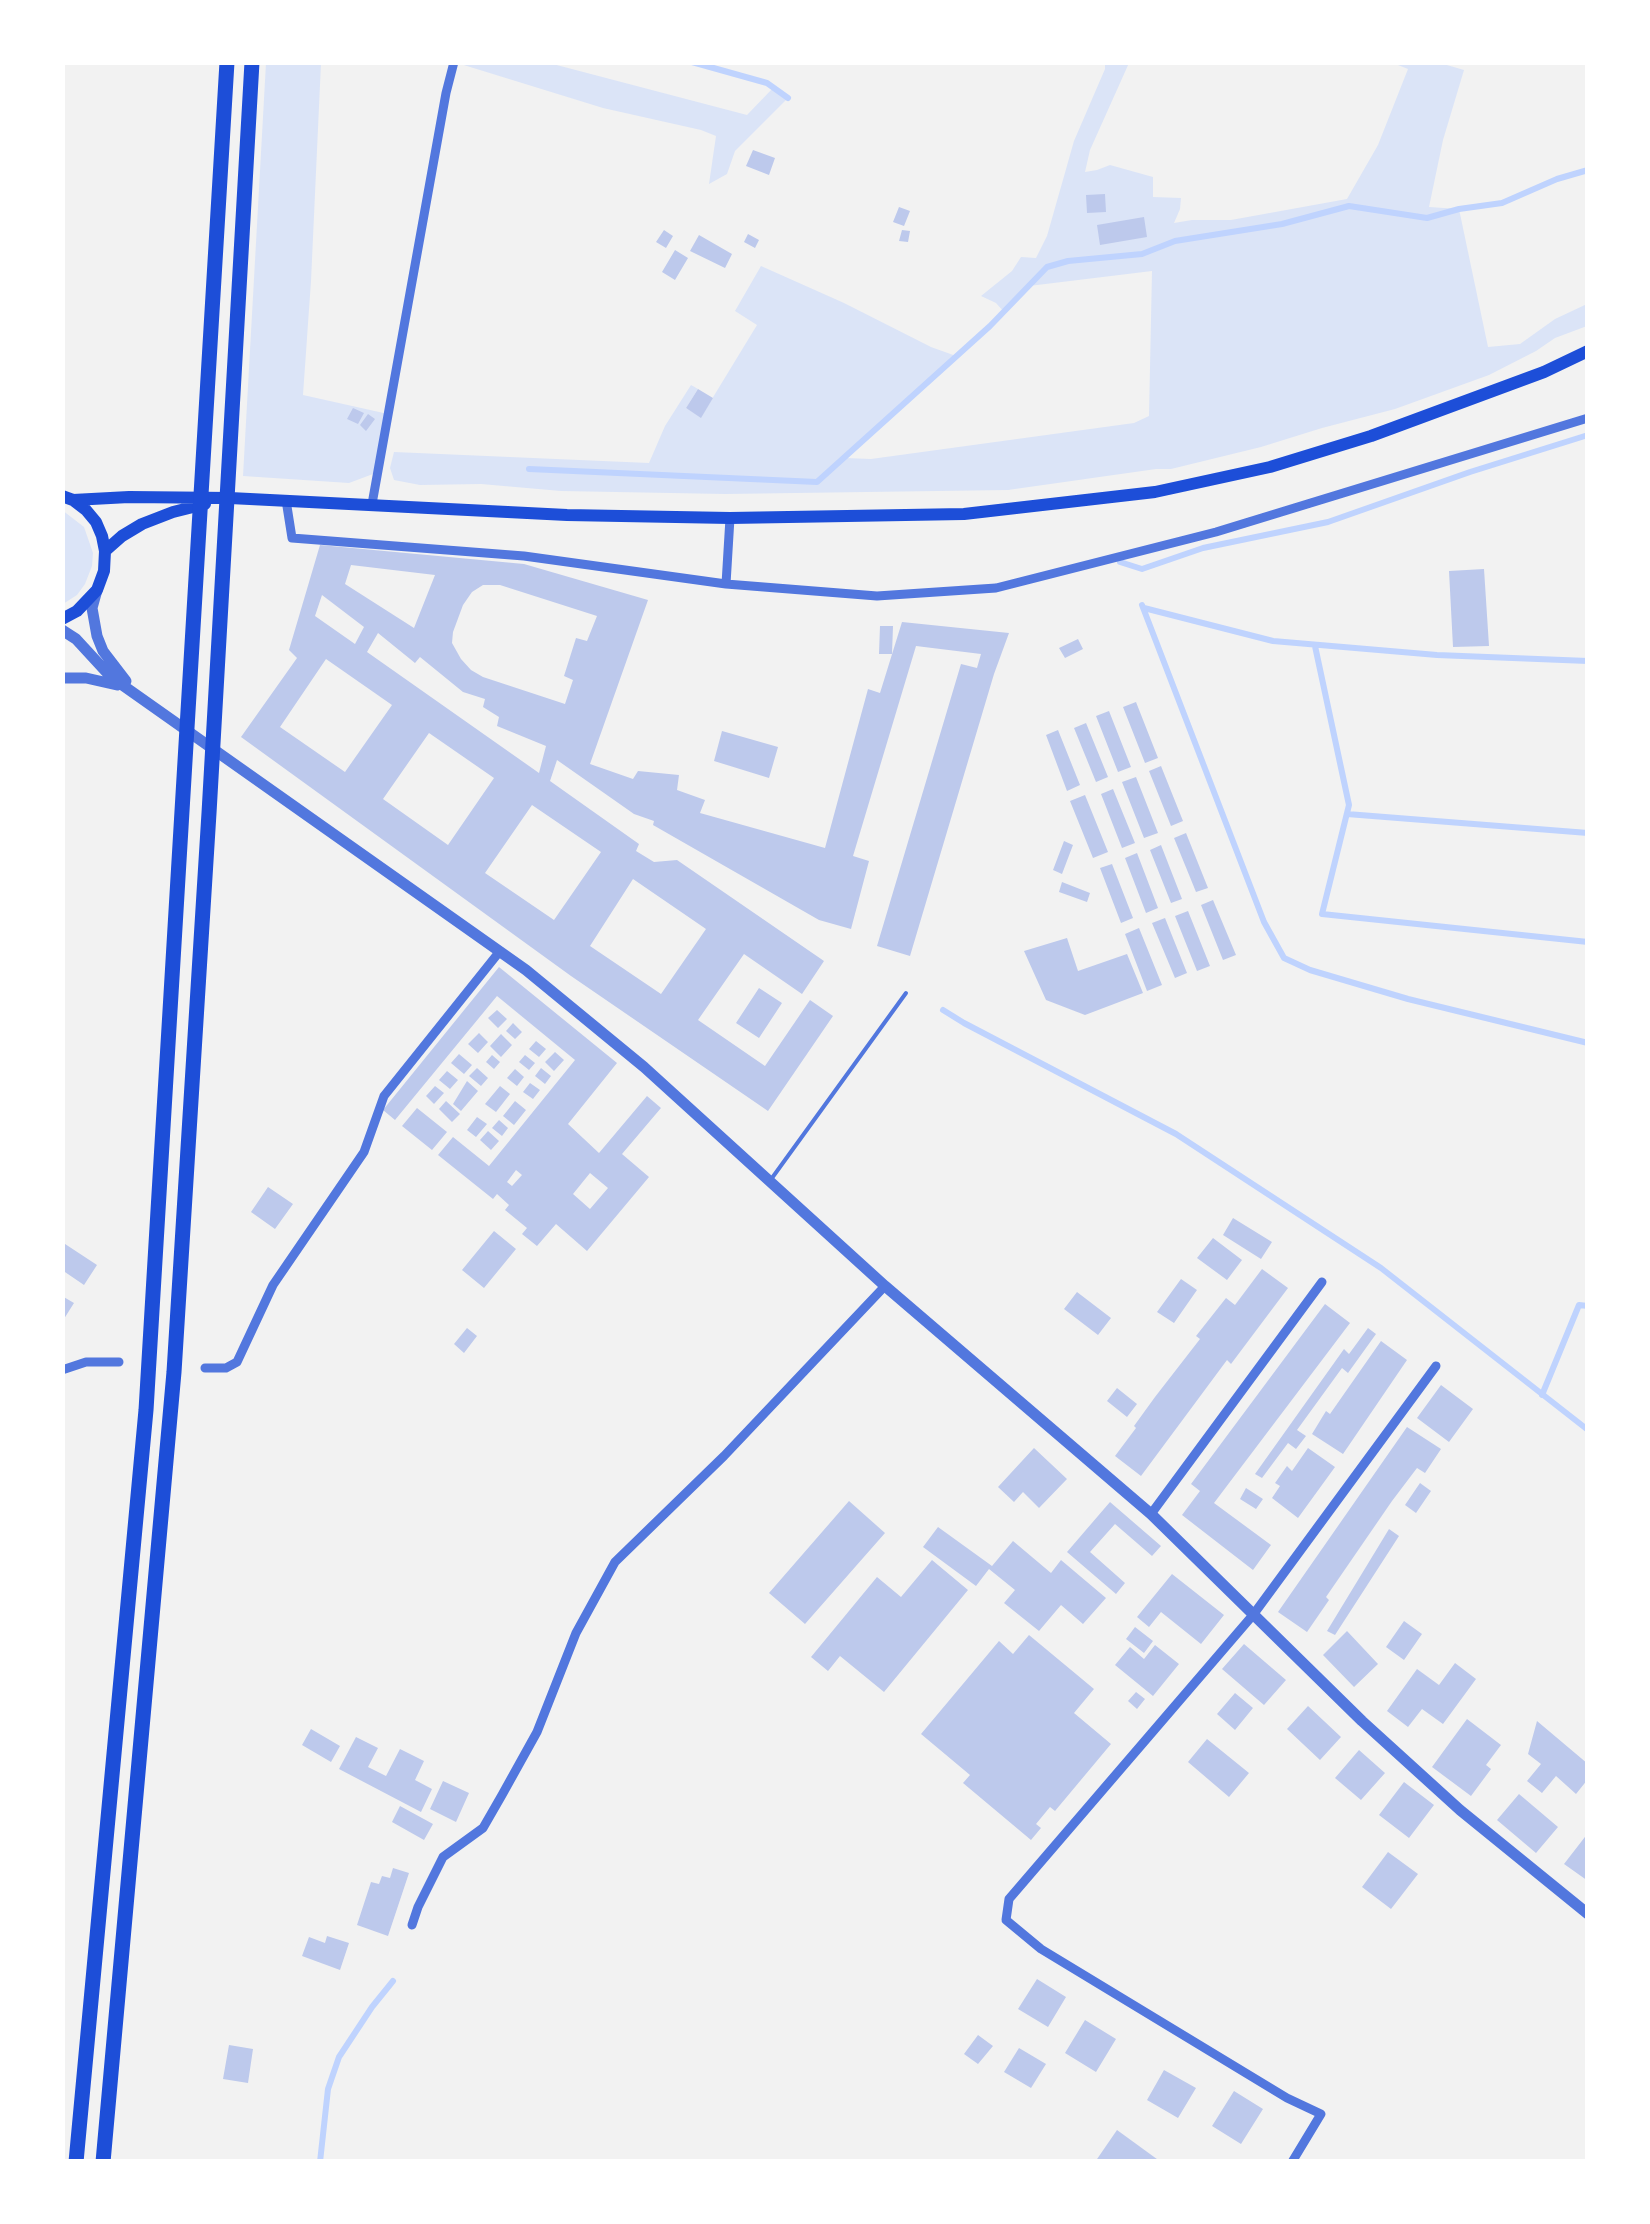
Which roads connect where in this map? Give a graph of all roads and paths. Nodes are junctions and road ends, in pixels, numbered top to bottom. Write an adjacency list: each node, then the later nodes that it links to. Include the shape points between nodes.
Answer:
1 (227, 62): 32 (highway, via 146,1410)
2 (252, 62): 33 (highway, via 174,1372)
3 (454, 62): 9 (street)
4 (1588, 351): 10 (main road, via 1372,436 1270,468 1155,492 964,514)
5 (1588, 418): 12 (street, via 1216,532 996,588 877,596)
6 (68, 498): 7 (main road); 11 (main road, via 96,522)
7 (230, 498): 8 (main road); 11 (main road, via 142,524)
8 (286, 500): 9 (main road); 12 (street, via 292,538 524,556)
9 (372, 504): 10 (main road)
10 (730, 518): 12 (street)
11 (106, 552): 13 (main road)
12 (726, 584)
13 (97, 590): 14 (main road); 18 (street, via 93,622 103,652)
14 (62, 618)
15 (62, 630): 17 (street)
16 (62, 678): 17 (street)
17 (126, 688): 18 (street)
18 (138, 696): 19 (street)
19 (500, 952): 21 (street, via 644,1067); 26 (street, via 384,1096 364,1152 272,1285 237,1362)
20 (906, 992): 21 (lane)
21 (769, 1181): 23 (street)
22 (1322, 1282): 28 (street)
23 (885, 1286): 28 (street); 31 (street, via 614,1562 502,1795 483,1828 443,1857)
24 (119, 1362): 27 (street)
25 (1436, 1366): 29 (street)
26 (205, 1368)
27 (62, 1370)
28 (1151, 1514): 29 (street)
29 (1253, 1616): 30 (street, via 1460,1810); 34 (street, via 1009,1900 1006,1920 1041,1949 1321,2114)
30 (1588, 1914)
31 (412, 1925)
32 (76, 2162)
33 (102, 2162)
34 (1292, 2162)

